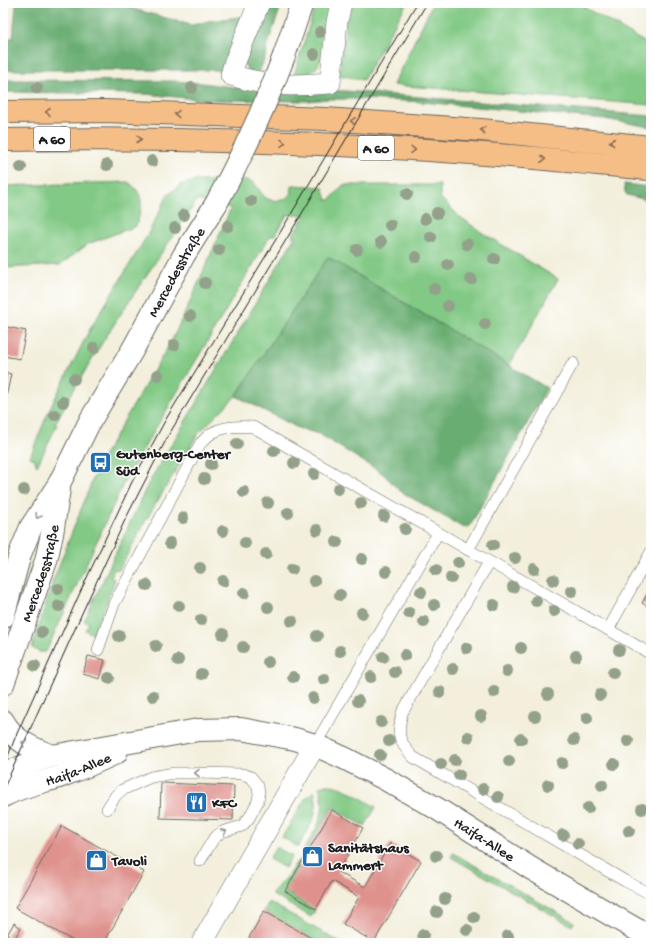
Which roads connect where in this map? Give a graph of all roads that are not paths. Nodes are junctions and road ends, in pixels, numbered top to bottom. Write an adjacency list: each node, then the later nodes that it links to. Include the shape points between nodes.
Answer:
1 (259, 3): 3 (street, via 231,76 264,84 292,86 330,83)
2 (302, 3): 13 (street, Mercedesstraße, bridge, via 268,98 235,169 90,420 59,484 46,561)
3 (341, 3)
4 (3, 112): 6 (highway, A 60, one-way to 4, via 481,130 325,119 104,111)
5 (3, 140): 7 (highway, A 60, one-way to 7, via 100,138 306,144 485,154)
6 (651, 147)
7 (651, 169)
8 (573, 363): 10 (lane)
9 (438, 532): 10 (lane); 16 (lane, via 253,427 226,428 212,433 200,444 114,604); 21 (lane)
10 (468, 550): 12 (lane)
11 (651, 552): 15 (lane)
12 (489, 562): 15 (lane); 28 (lane, via 402,713 398,734 403,746 413,757)
13 (18, 592): 14 (street, Mercedesstraße); 18 (street, Mercedesstraße)
14 (3, 617)
15 (608, 630): 17 (lane)
16 (98, 650)
17 (651, 654)
18 (3, 684)
19 (3, 721): 22 (street, one-way to 19, via 15,738)
20 (152, 737): 21 (street, Haifa-Allee, via 198,730 241,729); 22 (street, Haifa-Allee); 24 (street, Haifa-Allee, via 58,777)
21 (315, 745): 29 (street, Haifa-Allee, via 385,779 436,808 532,869); 30 (street)
22 (52, 756): 23 (street, Haifa-Allee)
23 (3, 777): 24 (street)
24 (28, 784): 25 (street, Haifa-Allee)
25 (3, 796)
26 (107, 809): 27 (lane, one-way to 26, via 214,838 222,832 242,826 250,818 259,794 258,786 251,777 242,774 197,773 151,777 122,790)
27 (200, 861)
28 (651, 894)
29 (651, 938)
30 (202, 943)

